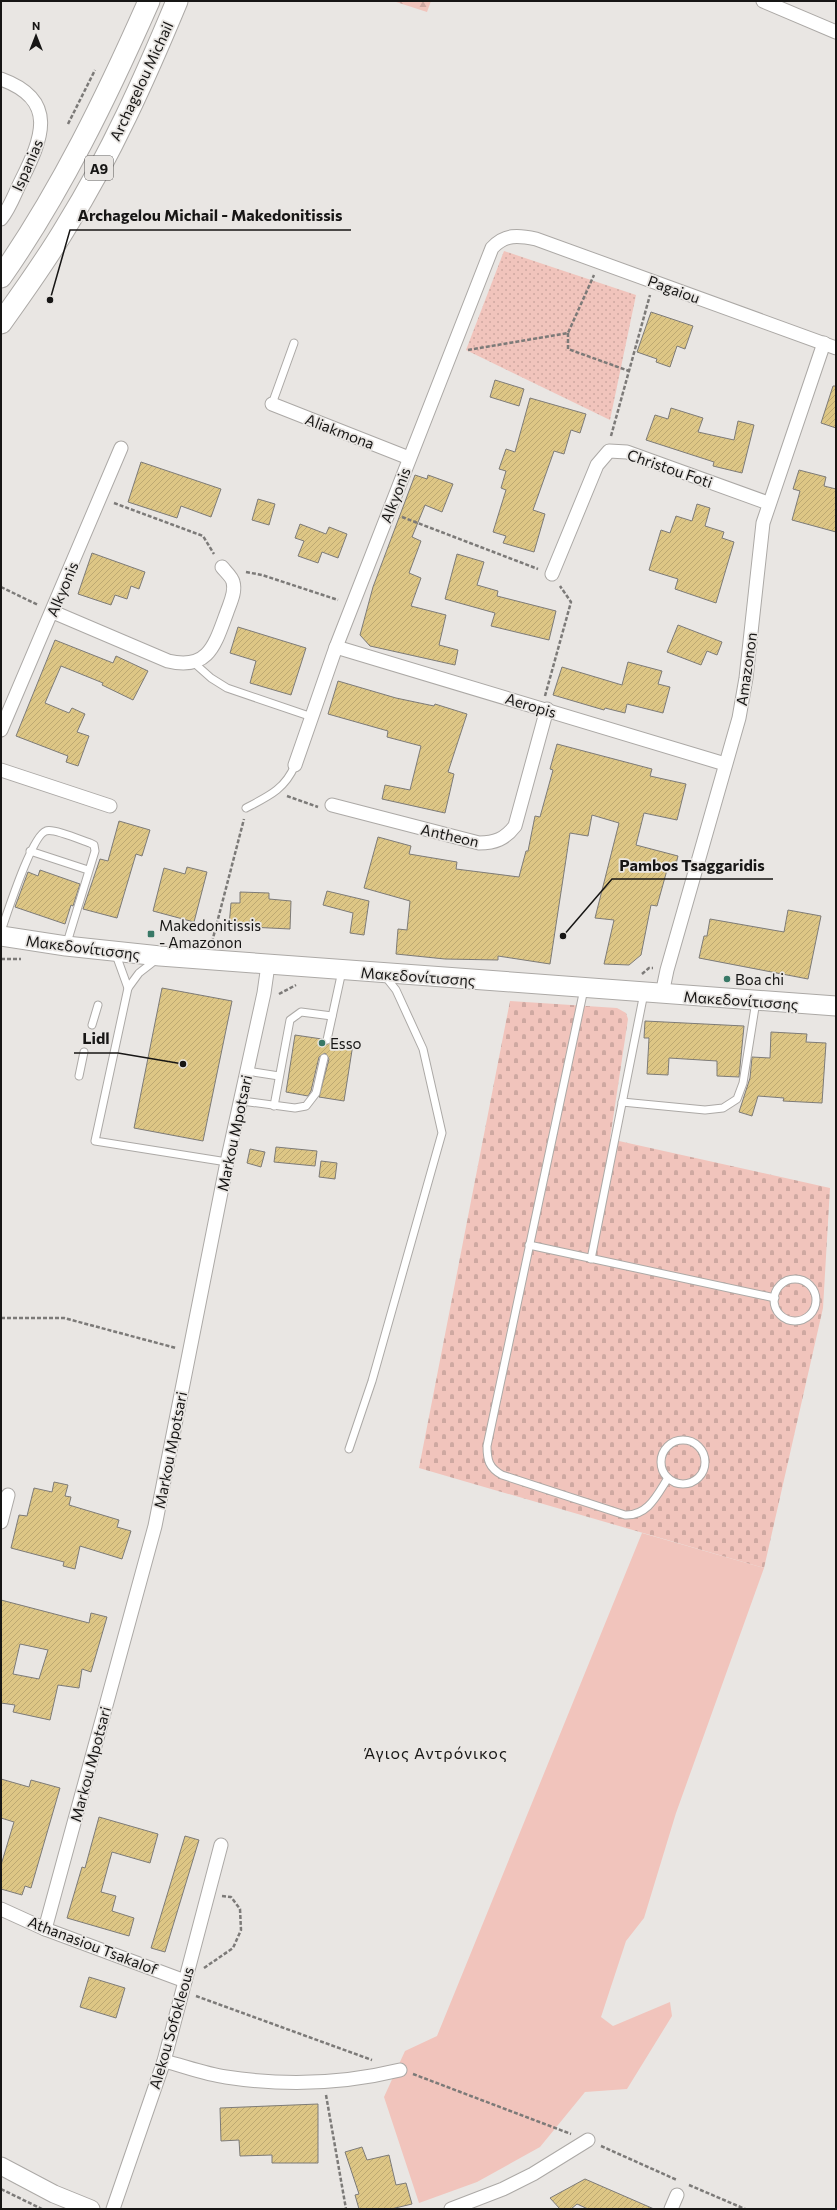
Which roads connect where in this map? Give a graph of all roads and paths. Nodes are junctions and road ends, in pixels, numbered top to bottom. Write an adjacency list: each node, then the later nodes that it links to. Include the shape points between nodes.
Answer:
1 (150, 1): 9 (main road, Archagelou Michail / A9, via 80,148)
2 (177, 1): 11 (main road, Archagelou Michail / A9, via 149,68 102,163 68,224)
3 (763, 1): 4 (street)
4 (836, 32)
5 (1, 79): 6 (street, Ispanias, via 18,87 30,97 38,108 41,130 37,150)
6 (1, 219)
7 (511, 236): 8 (street, Pagaiou, via 536,239); 15 (street, Alkyonis, via 499,240 492,248)
8 (598, 262): 10 (street, Pagaiou); 12 (path)
9 (1, 276)
10 (653, 282): 14 (street, Pagaiou); 16 (path)
11 (1, 323)
12 (568, 333): 15 (path, via 466,350); 16 (path, via 568,349)
13 (294, 343): 17 (lane)
14 (830, 346): 22 (street, Amazonon)
15 (449, 357): 20 (street, Alkyonis)
16 (629, 371): 19 (path)
17 (272, 404): 20 (street, Aliakmona)
18 (121, 448): 21 (street, Alkyonis)
19 (609, 451): 22 (street, Christou Foti, via 627,452); 25 (street, Christou Foti, via 597,464)
20 (409, 458): 23 (street, Alkyonis)
21 (100, 498): 24 (path, via 204,536); 28 (street, Alkyonis)
22 (768, 503): 34 (street, Amazonon, via 762,523 746,678 739,718)
23 (388, 512): 25 (path); 27 (street, Alkyonis)
24 (222, 567): 27 (path, via 262,575); 30 (street, via 233,581 234,592 214,647 205,657)
25 (552, 574): 31 (path, via 571,602)
26 (1, 587): 28 (path)
27 (352, 604): 29 (street, Alkyonis)
28 (53, 612): 30 (street, via 168,661 180,664); 33 (street, Alkyonis)
29 (336, 646): 31 (street, Aeropis); 32 (street, Alkyonis)
30 (193, 662): 32 (lane, via 227,688)
31 (544, 709): 34 (street, Aeropis); 38 (street, Antheon, via 515,826 499,840 479,843)
32 (312, 717): 35 (street, Alkyonis)
33 (1, 730)
34 (725, 764): 54 (street, Amazonon)
35 (295, 765): 37 (lane, via 290,779)
36 (1, 770): 39 (street)
37 (281, 788): 38 (path, via 287,798 318,807); 40 (lane)
38 (332, 805)
39 (110, 806)
40 (246, 808): 48 (path)
41 (30, 851): 42 (lane); 42 (lane, via 46,831 90,843 94,845 94,851); 43 (lane)
42 (88, 870): 45 (lane)
43 (1, 931)
44 (1, 936): 45 (main road, Μακεδονίτισσης)
45 (66, 946): 46 (main road, Μακεδονίτισσης)
46 (114, 952): 47 (main road, Μακεδονίτισσης); 52 (lane)
47 (160, 956): 48 (main road, Μακεδονίτισσης); 52 (lane, via 139,974)
48 (207, 960): 49 (main road, Μακεδονίτισσης)
49 (268, 965): 50 (main road, Μακεδονίτισσης); 63 (street, Markou Mpotsari)
50 (342, 971): 51 (main road, Μακεδονίτισσης); 58 (lane)
51 (384, 974): 53 (main road, Μακεδονίτισσης); 75 (lane, via 396,990 423,1049 442,1132 372,1380)
52 (128, 988): 69 (lane, via 94,1141)
53 (584, 988): 54 (main road, Μακεδονίτισσης); 70 (lane)
54 (653, 993): 55 (main road, Μακεδονίτισσης); 67 (lane)
55 (756, 1000): 57 (main road, Μακεδονίτισσης); 67 (lane, via 743,1083 737,1099 723,1108 705,1110)
56 (98, 1005): 59 (lane)
57 (836, 1006)
58 (332, 1016): 60 (lane); 65 (lane, via 301,1012 293,1016 290,1020)
59 (92, 1025)
60 (328, 1040)
61 (84, 1052): 64 (lane)
62 (324, 1058): 68 (lane, via 318,1088 310,1103 301,1108)
63 (247, 1071): 65 (lane); 66 (street, Markou Mpotsari)
64 (79, 1076)
65 (279, 1076): 68 (lane)
66 (242, 1101): 68 (lane); 69 (street, Markou Mpotsari)
67 (622, 1102): 71 (lane)
68 (274, 1106)
69 (227, 1162): 74 (street, Markou Mpotsari)
70 (529, 1245): 71 (lane); 76 (lane, via 487,1446 490,1467 502,1475 625,1515 636,1514 646,1509)
71 (591, 1258): 72 (lane)
72 (775, 1298): 72 (lane, via 782,1284 797,1279 811,1286 816,1301 809,1315 794,1320 780,1313)
73 (1, 1318): 74 (path, via 64,1318)
74 (190, 1352): 82 (street, Markou Mpotsari, via 155,1526)
75 (349, 1449)
76 (668, 1478): 76 (lane, via 661,1467 666,1448 676,1441 689,1441 695,1444 703,1454 702,1473 686,1484 679,1484)
77 (8, 1495): 78 (street)
78 (1, 1522)
79 (221, 1845): 80 (street, Alekou Sofokleous)
80 (208, 1894): 83 (street, Alekou Sofokleous); 83 (path, via 231,1897 240,1909 241,1930 233,1948)
81 (1, 1909): 82 (street, Athanasiou Tsakalof)
82 (45, 1929): 83 (street, Athanasiou Tsakalof)
83 (185, 1980): 84 (street, Alekou Sofokleous)
84 (164, 2061): 86 (street, via 225,2077 294,2083); 95 (street, Alekou Sofokleous)
85 (400, 2070): 86 (street, via 368,2078)
86 (324, 2082): 96 (path)
87 (588, 2140): 89 (path); 97 (street, via 533,2174 496,2192)
88 (1, 2166): 94 (street, via 54,2194)
89 (681, 2182)
90 (688, 2185): 99 (path)
91 (1, 2189): 93 (path)
92 (677, 2195): 98 (street)
93 (42, 2209)
94 (91, 2209)
95 (113, 2209)
96 (346, 2209)
97 (450, 2209)
98 (671, 2209)
99 (745, 2209)

